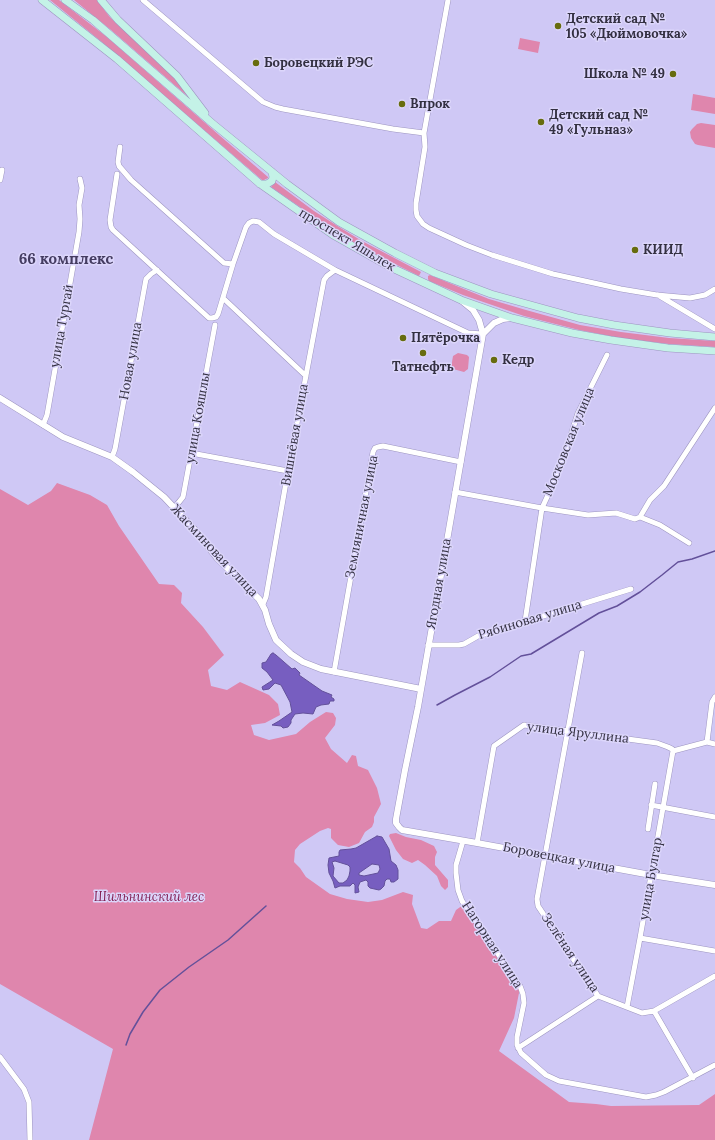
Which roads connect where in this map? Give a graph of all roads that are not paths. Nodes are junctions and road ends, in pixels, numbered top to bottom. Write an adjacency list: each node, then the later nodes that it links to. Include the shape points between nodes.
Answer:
1 (42, 0): 14 (main road, проспект Яшьлек, via 116,59)
2 (65, 0): 6 (main road, проспект Яшьлек, via 94,20)
3 (101, 0): 6 (main road, via 118,20 177,76)
4 (143, 0): 7 (street, via 263,102 275,107)
5 (448, 0): 7 (street)
6 (212, 123): 10 (main road, проспект Яшьлек)
7 (424, 133): 21 (street, via 425,147 416,203 419,220 423,224 466,245 553,274)
8 (120, 147): 15 (street, via 119,166 131,180 224,263)
9 (2, 170): 13 (street)
10 (272, 172): 14 (main road, via 272,181); 18 (main road, проспект Яшьлек, via 339,222)
11 (117, 174): 16 (street, via 110,220 113,230)
12 (80, 179): 34 (street, улица Тургай, via 82,188 79,232 47,415)
13 (0, 180)
14 (260, 184): 19 (main road, проспект Яшьлек, via 333,235 388,266)
15 (233, 264): 17 (street, via 246,227 253,221 259,222 274,234); 22 (street)
16 (157, 270): 22 (street, via 209,318 216,317); 36 (street, Новая улица, via 146,279)
17 (335, 270): 27 (street, via 468,333); 31 (street, Вишнёвая улица, via 324,280)
18 (435, 273): 19 (main road, via 423,275); 28 (main road, проспект Яшьлек, via 491,294 578,318 670,333)
19 (428, 284): 23 (main road, проспект Яшьлек)
20 (715, 289): 21 (street, via 705,295 690,298)
21 (657, 295): 26 (street)
22 (223, 298): 31 (street)
23 (461, 300): 24 (main road, проспект Яшьлек); 27 (street, via 480,320)
24 (512, 318): 27 (street, via 494,323); 29 (main road, проспект Яшьлек, via 611,340)
25 (214, 325): 35 (street, улица Кояшлы)
26 (715, 330)
27 (483, 334): 37 (street, Ягодная улица)
28 (715, 337)
29 (715, 351)
30 (607, 355): 41 (street, Московская улица, via 578,413 556,481)
31 (306, 376): 38 (street, Вишнёвая улица)
32 (0, 398): 34 (street, Жасминовая улица)
33 (715, 408): 42 (street, via 664,486 650,500)
34 (43, 425): 36 (street, Жасминовая улица, via 67,439)
35 (191, 453): 38 (street); 40 (street, улица Кояшлы, via 183,497)
36 (112, 457): 40 (street, Жасминовая улица, via 164,497)
37 (461, 462): 39 (street, Ягодная улица); 49 (street, Земляничная улица, via 383,446 375,448)
38 (288, 471): 45 (street, Вишнёвая улица)
39 (455, 492): 41 (street); 47 (street, Ягодная улица)
40 (174, 508): 45 (street, Жасминовая улица, via 217,558)
41 (542, 508): 42 (street, via 588,515 616,513 635,519); 46 (street, Московская улица)
42 (640, 517): 43 (street, via 660,525)
43 (689, 543)
44 (631, 589): 46 (street, Рябиновая улица)
45 (263, 604): 49 (street, Жасминовая улица, via 271,630 283,647 312,666)
46 (525, 621): 47 (street, Рябиновая улица, via 478,636 464,644)
47 (428, 644): 50 (street, Ягодная улица)
48 (582, 653): 52 (street, Зелёная улица)
49 (334, 672): 50 (street, Жасминовая улица)
50 (421, 689): 61 (street, Ягодная улица, via 396,819)
51 (715, 697): 53 (street, via 712,702)
52 (567, 731): 55 (street, улица Яруллина, via 657,743); 63 (street, улица Яруллина, via 524,725 494,746); 64 (street, Зелёная улица)
53 (707, 742): 54 (street); 55 (street)
54 (715, 744)
55 (673, 751): 58 (street, улица Булгар)
56 (654, 784): 57 (street)
57 (651, 806): 58 (street); 60 (street)
58 (663, 807): 59 (street); 65 (street, улица Булгар)
59 (715, 817)
60 (648, 829)
61 (402, 830): 62 (street, Боровецкая улица)
62 (463, 841): 63 (street, Боровецкая улица); 73 (street, Нагорная улица, via 456,864 458,890 462,901 523,994 524,1004 517,1037)
63 (477, 843): 64 (street, Боровецкая улица)
64 (545, 856): 65 (street, Боровецкая улица); 70 (street, Зелёная улица, via 537,903)
65 (651, 875): 66 (street, Боровецкая улица); 67 (street, улица Булгар)
66 (715, 885)
67 (640, 938): 68 (street); 71 (street, улица Булгар)
68 (715, 951)
69 (715, 976): 72 (street, Зелёная улица)
70 (598, 996): 71 (street, Зелёная улица); 73 (street)
71 (627, 1007): 72 (street, Зелёная улица, via 642,1013)
72 (654, 1010): 76 (street)
73 (518, 1048): 76 (street, via 553,1079 646,1097 664,1092)
74 (0, 1057): 77 (street, via 24,1089 29,1102)
75 (715, 1065): 76 (street)
76 (693, 1078)
77 (30, 1140)

